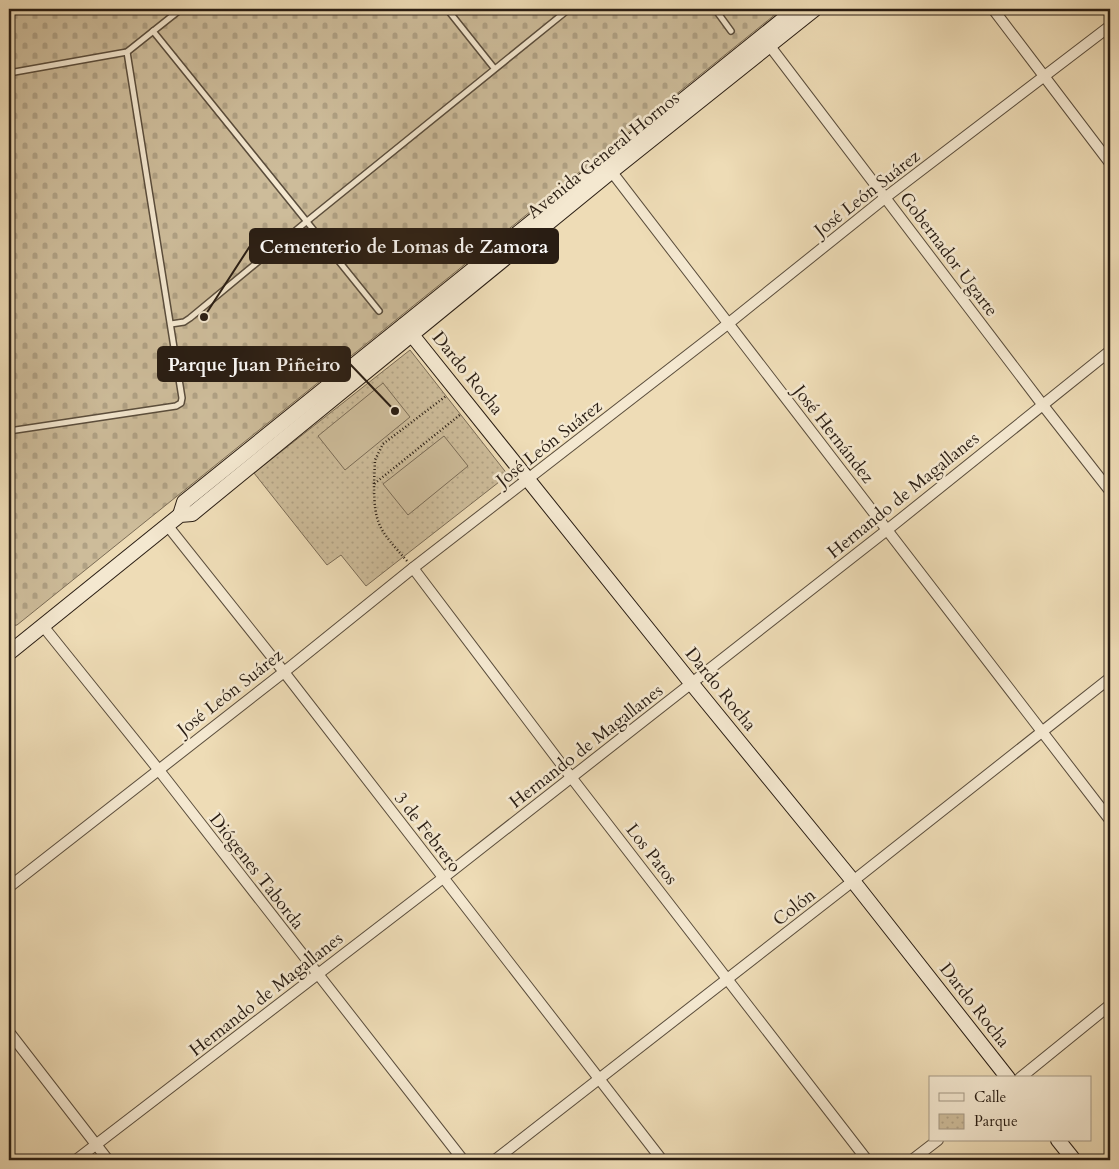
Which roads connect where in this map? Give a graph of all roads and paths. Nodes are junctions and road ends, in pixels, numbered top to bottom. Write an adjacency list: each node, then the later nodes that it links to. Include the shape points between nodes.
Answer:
1 (181, 9): 9 (lane)
2 (447, 9): 13 (lane)
3 (568, 9): 13 (lane)
4 (714, 9): 10 (lane)
5 (796, 9): 11 (main road, Avenida General Hornos)
6 (815, 9): 11 (main road, Avenida General Hornos)
7 (993, 9): 15 (street)
8 (1110, 26): 15 (street, José León Suárez)
9 (153, 31): 12 (lane); 19 (lane)
10 (731, 31)
11 (766, 41): 17 (main road, Avenida General Hornos); 18 (street, Gobernador Ugarte)
12 (126, 52): 14 (lane); 22 (lane)
13 (494, 68): 19 (lane)
14 (9, 73)
15 (1044, 78): 16 (street); 18 (street, José León Suárez)
16 (1110, 163)
17 (609, 167): 21 (street, José Hernández); 23 (main road, Avenida General Hornos)
18 (886, 198): 21 (street, José León Suárez); 26 (street, Gobernador Ugarte)
19 (306, 222): 20 (lane); 22 (lane, via 190,318)
20 (380, 311)
21 (729, 323): 29 (street, José León Suárez); 33 (street, José Hernández)
22 (171, 324): 28 (lane, via 181,404)
23 (408, 330): 25 (main road, Dardo Rocha); 32 (main road, Avenida General Hornos, via 192,514 180,515)
24 (1110, 351): 26 (street, Hernando de Magallanes)
25 (456, 388): 27 (main road, Dardo Rocha); 30 (path, via 383,444 375,460)
26 (1042, 404): 31 (street, Gobernador Ugarte); 33 (street, Hernando de Magallanes)
27 (471, 407): 29 (main road, Dardo Rocha); 30 (path)
28 (9, 431)
29 (529, 479): 34 (street, José León Suárez); 39 (main road, Dardo Rocha)
30 (374, 484): 34 (path, via 377,523)
31 (1110, 491)
32 (166, 525): 35 (main road, Avenida General Hornos); 37 (street, 3 de Febrero)
33 (887, 530): 39 (street, Hernando de Magallanes); 40 (street, José Hernández)
34 (412, 568): 37 (street, José León Suárez); 42 (street, Los Patos)
35 (43, 626): 36 (main road, Avenida General Hornos); 41 (street, Diógenes Taborda)
36 (9, 653)
37 (284, 672): 41 (street, José León Suárez); 44 (street, 3 de Febrero)
38 (1110, 678): 40 (street, Colón)
39 (692, 684): 42 (street, Hernando de Magallanes); 45 (main road, Dardo Rocha)
40 (1042, 731): 43 (street, José Hernández); 45 (street, Colón)
41 (158, 769): 46 (street, José León Suárez); 47 (street, Diógenes Taborda)
42 (571, 778): 44 (street, Hernando de Magallanes); 48 (street, Los Patos)
43 (1110, 820)
44 (443, 878): 47 (street, Hernando de Magallanes); 53 (street, 3 de Febrero)
45 (853, 881): 48 (street, Colón); 51 (main road, Dardo Rocha)
46 (9, 887)
47 (318, 975): 56 (street, Hernando de Magallanes); 59 (street, Diógenes Taborda)
48 (728, 979): 53 (street, Colón); 62 (street, Los Patos)
49 (1110, 1005): 52 (street)
50 (9, 1032): 56 (street)
51 (1006, 1076)
52 (1022, 1076)
53 (599, 1080): 60 (street, Colón); 61 (street, 3 de Febrero)
54 (935, 1142): 63 (street)
55 (1060, 1142): 64 (main road)
56 (96, 1145): 57 (street, Hernando de Magallanes); 58 (street)
57 (76, 1160)
58 (108, 1160)
59 (463, 1160)
60 (496, 1160)
61 (662, 1160)
62 (867, 1160)
63 (912, 1160)
64 (1074, 1160)

